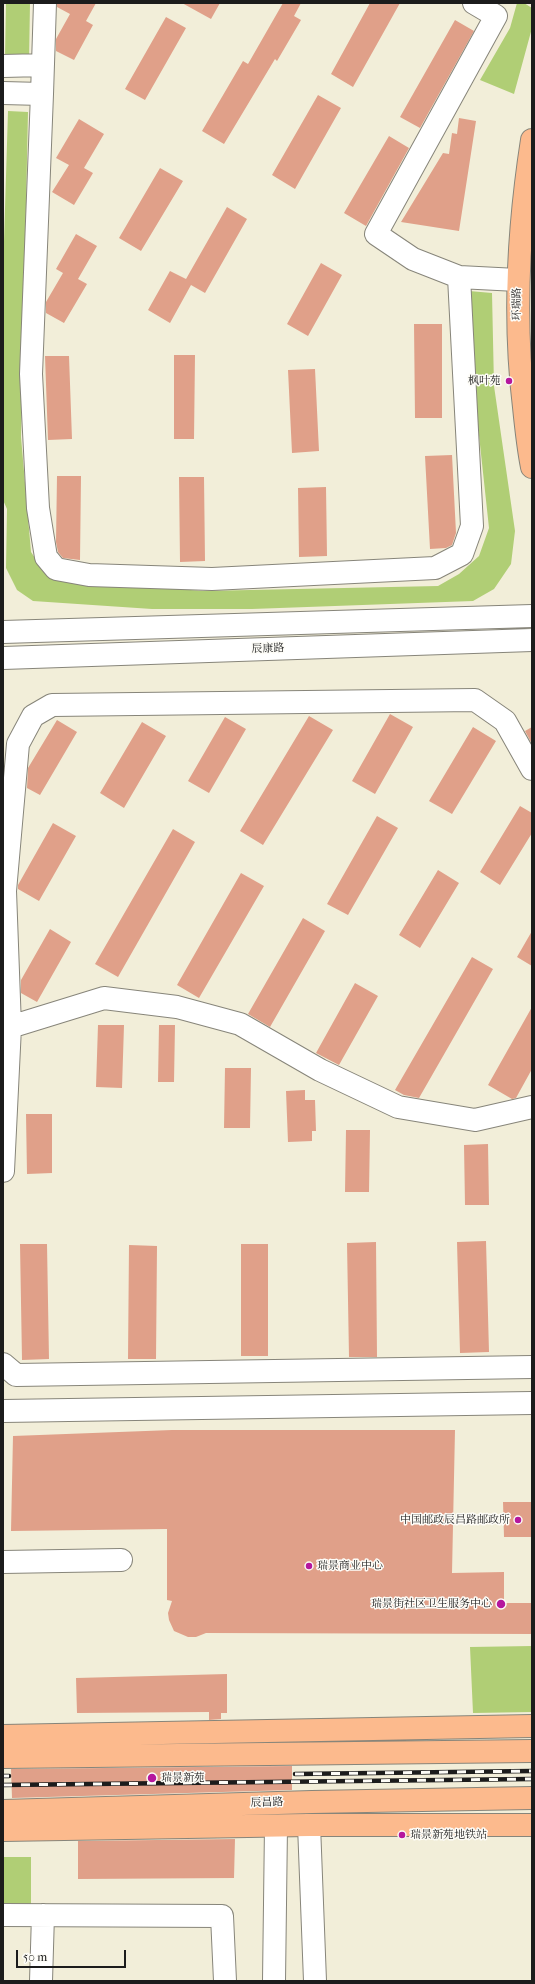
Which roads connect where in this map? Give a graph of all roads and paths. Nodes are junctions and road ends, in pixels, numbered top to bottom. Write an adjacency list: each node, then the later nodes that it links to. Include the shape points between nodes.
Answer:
1 (45, 3): 4 (street)
2 (474, 3): 8 (street, via 496,16 376,234 414,259)
3 (3, 66): 4 (street)
4 (43, 66): 6 (street)
5 (3, 93): 6 (street)
6 (42, 94): 8 (street, via 31,374 38,508 46,557 56,569 88,575 212,579 435,568 462,554 472,526)
7 (532, 140): 9 (main road, 环瑞路, via 521,218)
8 (459, 277): 9 (street)
9 (518, 280): 10 (main road, 环瑞路, via 521,383)
10 (532, 467)
11 (532, 616): 12 (street)
12 (3, 632)
13 (532, 640): 14 (street, 辰康路)
14 (3, 658)
15 (532, 769): 16 (street, via 505,721 475,700 52,705 33,716 18,744 5,891)
16 (7, 1027): 17 (street, via 104,998 178,1007 240,1024 320,1070 398,1107 475,1120); 18 (street)
17 (532, 1107)
18 (3, 1172)
19 (3, 1364): 20 (street, via 16,1375)
20 (532, 1367)
21 (532, 1403): 22 (street)
22 (3, 1411)
23 (121, 1560): 24 (street)
24 (3, 1562)
25 (532, 1726): 26 (main road)
26 (3, 1736)
27 (532, 1751): 28 (main road)
28 (3, 1757)
29 (532, 1798): 30 (main road, 辰昌路, via 312,1802)
30 (4, 1815): 33 (main road)
31 (309, 1824): 32 (main road); 33 (main road); 39 (street)
32 (532, 1825)
33 (276, 1826): 38 (street)
34 (3, 1915): 35 (street)
35 (43, 1915): 36 (street); 37 (street, via 222,1916)
36 (41, 1981)
37 (225, 1981)
38 (274, 1981)
39 (315, 1981)

